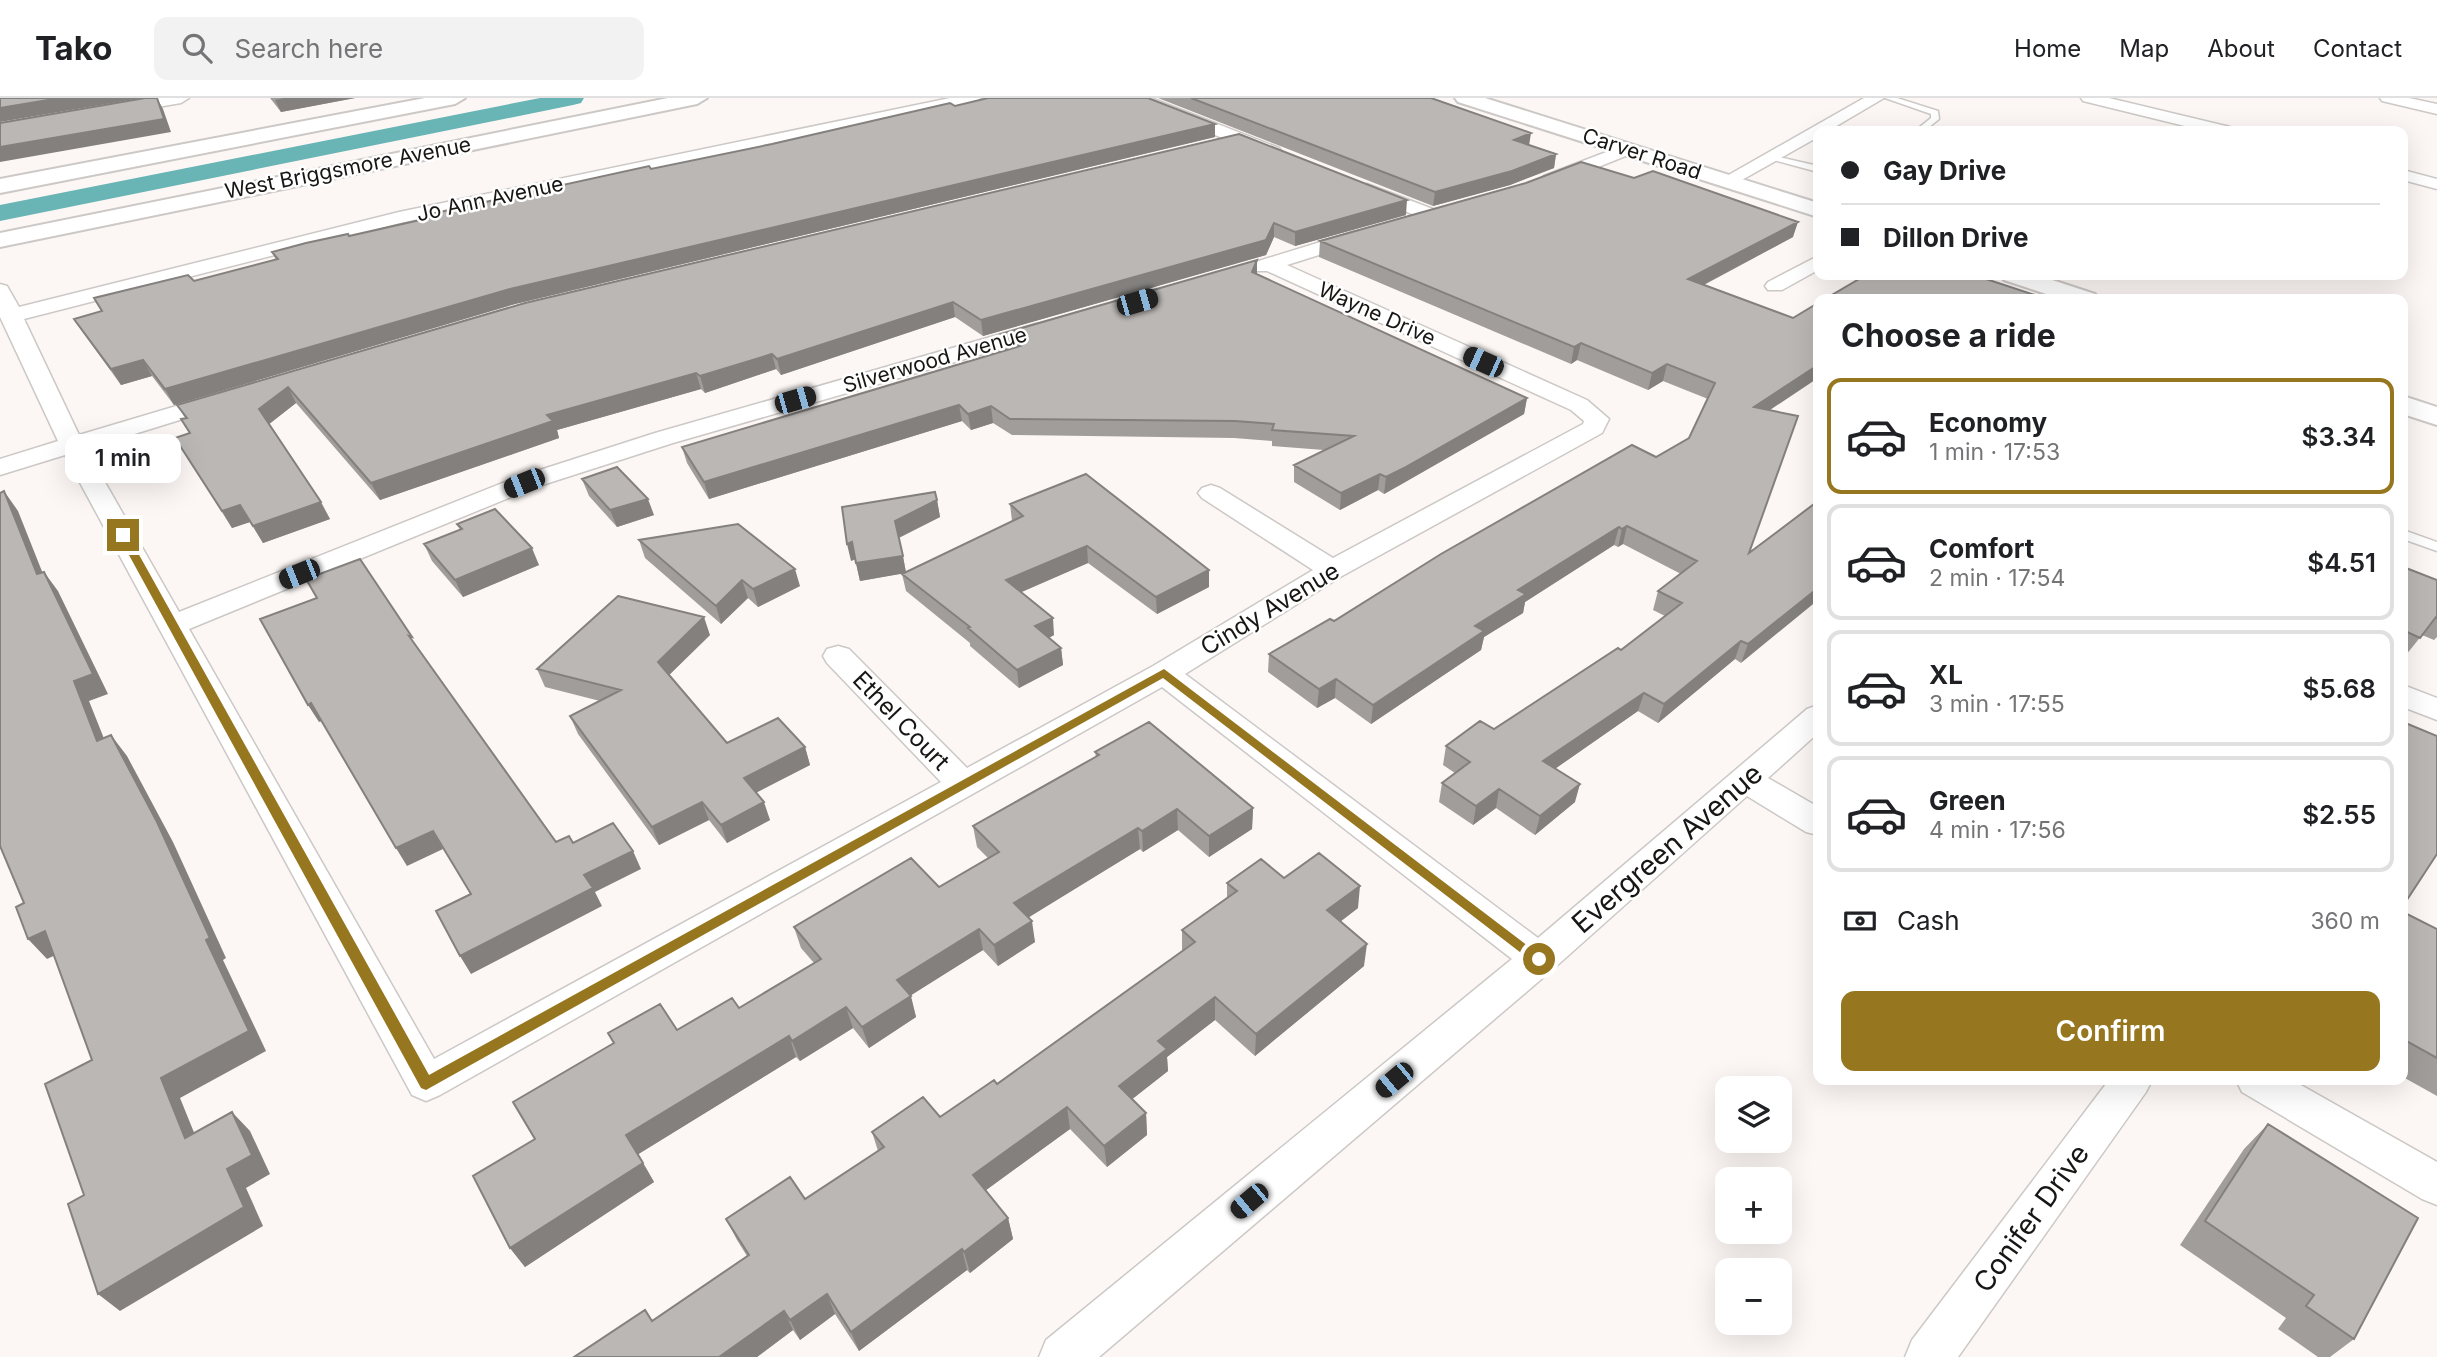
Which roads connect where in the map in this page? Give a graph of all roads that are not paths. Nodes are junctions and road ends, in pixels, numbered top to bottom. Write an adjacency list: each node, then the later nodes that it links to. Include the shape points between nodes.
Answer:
1 (181, 98): 12 (street)
2 (455, 98): 27 (main road, West Briggsmore Avenue)
3 (697, 98): 32 (main road, West Briggsmore Avenue)
4 (973, 98): 39 (street, Jo Ann Avenue)
5 (1137, 98): 17 (street)
6 (1465, 98): 19 (main road, Carver Road)
7 (1876, 98): 13 (street)
8 (1889, 98): 14 (lane, via 1935,113)
9 (2089, 98): 15 (street)
10 (2389, 98): 11 (street)
11 (2437, 109)
12 (104, 112)
13 (1827, 126)
14 (1926, 126)
15 (2204, 126)
16 (1813, 134): 20 (street)
17 (1242, 139): 18 (street); 21 (street)
18 (1201, 149)
19 (1627, 149): 24 (main road, Carver Road); 28 (street)
20 (1773, 157): 22 (lane); 24 (street)
21 (1292, 159)
22 (1813, 168)
23 (2408, 176): 26 (street)
24 (1727, 181): 30 (main road, Carver Road)
25 (1355, 184): 31 (street)
26 (2437, 184)
27 (0, 186)
28 (1528, 187)
29 (1455, 208): 31 (street)
30 (1813, 208)
31 (1431, 215): 33 (street)
32 (0, 240)
33 (1268, 264): 35 (street); 44 (street, Wayne Drive, via 1579,405)
34 (1813, 265): 37 (street)
35 (1241, 272)
36 (2028, 280): 38 (main road)
37 (1775, 286)
38 (2071, 294)
39 (5, 303): 45 (street)
40 (1067, 322): 51 (street, Silverwood Avenue, via 524,483)
41 (241, 394): 45 (street)
42 (2408, 407): 43 (main road)
43 (2437, 416)
44 (1597, 419): 50 (street, Cindy Avenue, via 1584,435)
45 (72, 445): 46 (street); 51 (street)
46 (0, 467)
47 (1211, 493): 50 (street)
48 (2408, 536): 49 (lane)
49 (2437, 547)
50 (1332, 570): 53 (street, Cindy Avenue)
51 (174, 625): 58 (street, Cindy Avenue, via 426,1083)
52 (838, 656): 58 (street, Ethel Court)
53 (1164, 673): 58 (street, Cindy Avenue); 60 (street)
54 (2408, 697): 55 (street)
55 (2437, 710)
56 (1813, 720): 57 (street, Evergreen Avenue)
57 (1746, 780): 59 (street); 60 (street, Evergreen Avenue)
58 (964, 785)
59 (1813, 820)
60 (1539, 959): 64 (street, Evergreen Avenue)
61 (2128, 1085): 65 (street, Conifer Drive)
62 (2265, 1085): 63 (street)
63 (2437, 1185)
64 (1063, 1357)
65 (1929, 1357)

